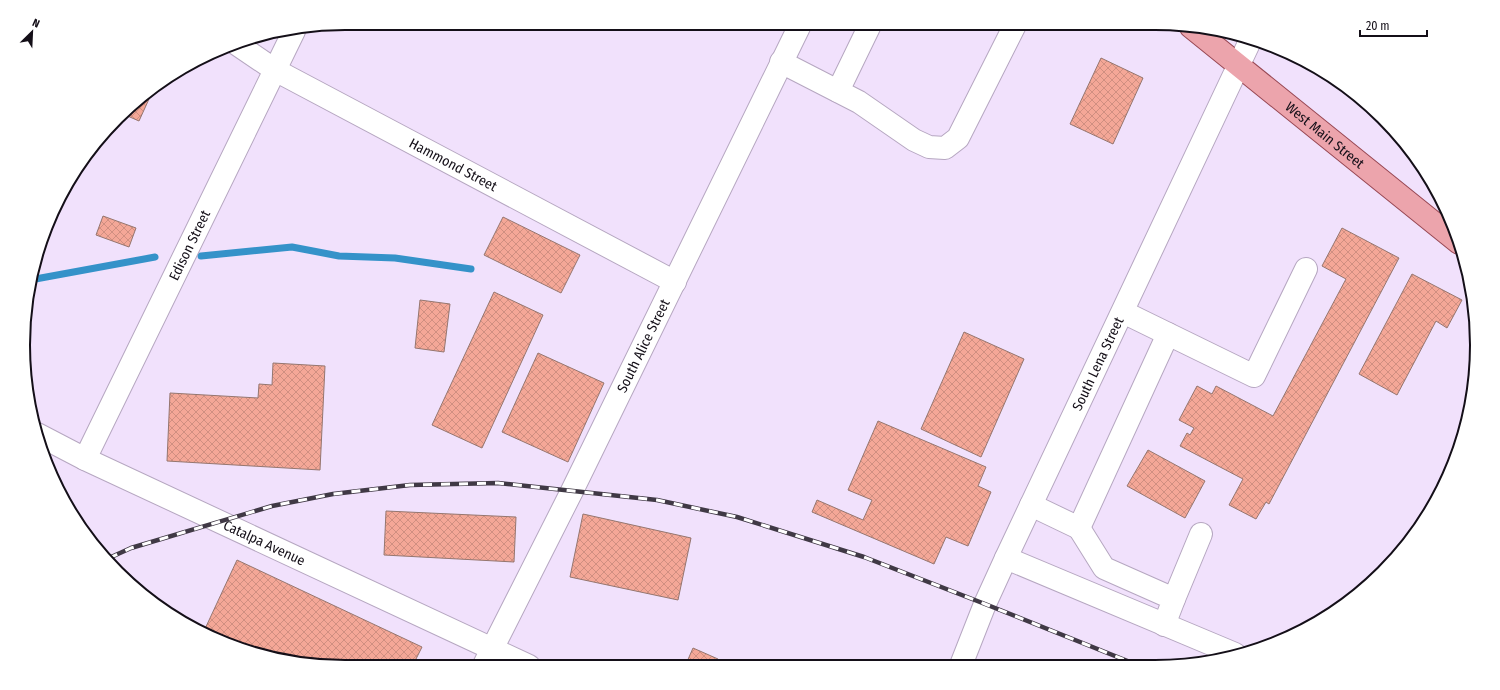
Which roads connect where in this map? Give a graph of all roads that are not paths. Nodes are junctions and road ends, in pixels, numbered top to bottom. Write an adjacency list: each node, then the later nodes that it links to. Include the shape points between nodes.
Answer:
1 (797, 30): 8 (street, South Alice Street)
2 (868, 30): 11 (street)
3 (1012, 30): 11 (street, via 958,138 945,148 929,147 914,140 859,102)
4 (1201, 34): 9 (main road, West Main Street)
5 (292, 35): 10 (street, Edison Street)
6 (1249, 45): 9 (street, South Lena Street)
7 (242, 48): 10 (street, Hammond Street)
8 (781, 62): 11 (street); 14 (street, South Alice Street)
9 (1240, 65): 12 (main road, West Main Street); 15 (street, South Lena Street)
10 (275, 70): 14 (street, Hammond Street); 18 (street, Edison Street)
11 (838, 91)
12 (1450, 236)
13 (1306, 269): 16 (street, via 1254,376)
14 (675, 282): 26 (street, South Alice Street)
15 (1123, 312): 16 (street); 19 (street, South Lena Street)
16 (1168, 334): 20 (street)
17 (44, 438): 18 (street, Catalpa Avenue)
18 (85, 459): 26 (street, Catalpa Avenue)
19 (1031, 505): 20 (street); 22 (street, South Lena Street)
20 (1080, 528): 23 (street, via 1104,568)
21 (1201, 534): 23 (street)
22 (1006, 558): 24 (street); 28 (street, South Lena Street)
23 (1174, 599): 24 (street)
24 (1164, 625): 25 (street)
25 (1228, 651)
26 (488, 658): 27 (street, Catalpa Avenue)
27 (498, 660)
28 (963, 660)

